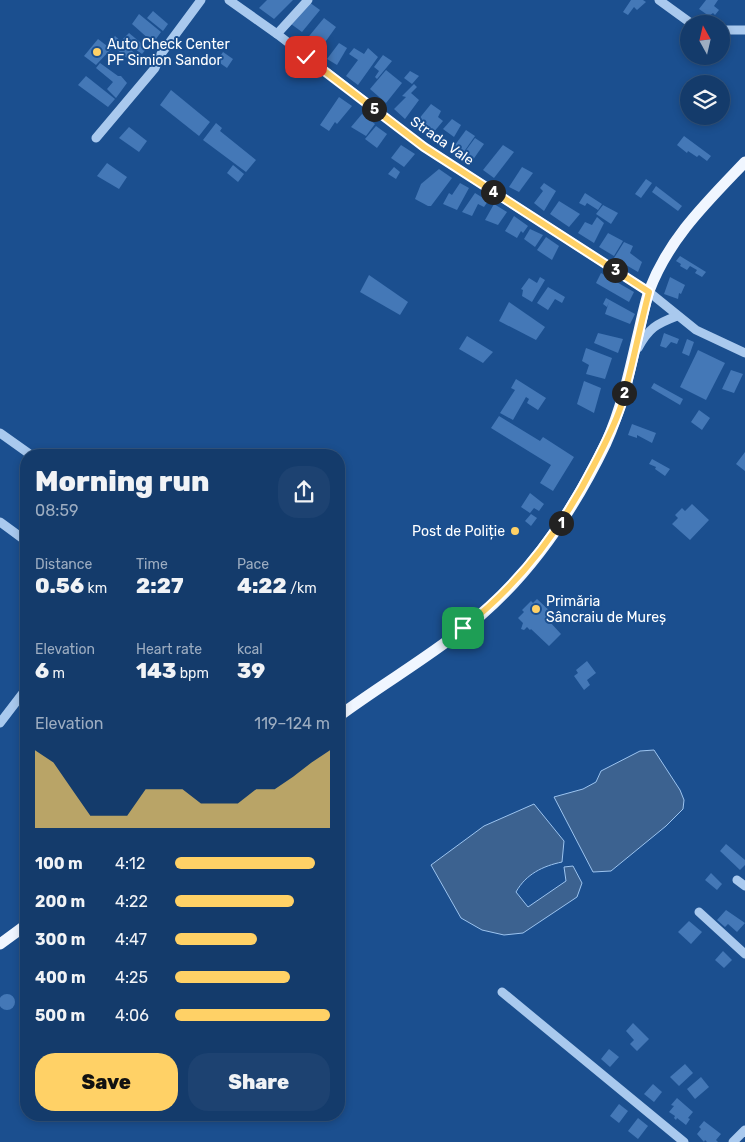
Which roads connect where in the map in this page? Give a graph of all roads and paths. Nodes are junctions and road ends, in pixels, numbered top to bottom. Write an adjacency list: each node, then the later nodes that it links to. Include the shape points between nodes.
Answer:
1 (201, 0): 9 (street, via 161,54 155,68)
2 (230, 0): 8 (street, Strada Vale)
3 (308, 0): 8 (street)
4 (659, 0): 5 (street)
5 (680, 15)
6 (730, 30): 7 (street)
7 (745, 30)
8 (277, 34): 11 (street, Strada Vale, via 424,147)
9 (96, 138)
10 (745, 162): 11 (main road, via 695,214 663,259)
11 (649, 292): 12 (street, Strada Vale); 14 (main road)
12 (677, 316): 13 (street, Strada Vale, via 696,330); 14 (street, via 657,324 644,337)
13 (745, 353)
14 (634, 355): 20 (main road, via 620,407 585,483 553,535 521,576 480,616)
15 (0, 434): 16 (street)
16 (22, 449)
17 (0, 522): 18 (street)
18 (20, 537)
19 (20, 697): 21 (street)
20 (345, 712)
21 (0, 723)
22 (737, 880): 23 (street)
23 (745, 886)
24 (699, 912): 27 (street)
25 (20, 929): 26 (main road)
26 (0, 944)
27 (745, 954)
28 (502, 992): 30 (street)
29 (745, 1130): 31 (street)
30 (684, 1142)
31 (733, 1142)

